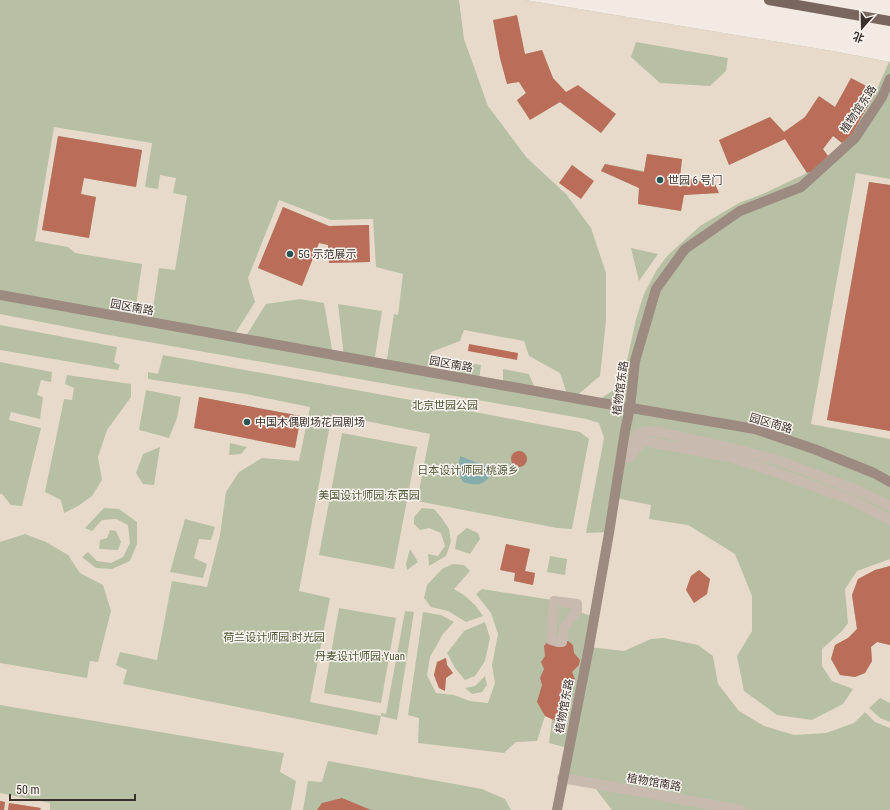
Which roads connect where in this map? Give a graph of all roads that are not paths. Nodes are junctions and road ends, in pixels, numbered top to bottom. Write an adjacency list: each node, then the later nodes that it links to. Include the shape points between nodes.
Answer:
1 (769, 0): 2 (main road)
2 (890, 21)
3 (890, 79): 5 (street, 植物馆东路, via 882,97 855,138 801,187 740,211 685,249 656,289 635,361)
4 (0, 296): 5 (street, 园区南路)
5 (630, 408): 6 (street, 园区南路, via 755,429 814,449); 9 (street, 植物馆东路, via 589,647)
6 (890, 482)
7 (890, 506): 8 (street, via 780,461 664,433 638,433 629,451 629,458 644,441 730,458 778,472 852,500)
8 (890, 520)
9 (562, 778): 10 (street, 植物馆东路); 11 (street, 植物馆南路)
10 (557, 810)
11 (741, 810)

